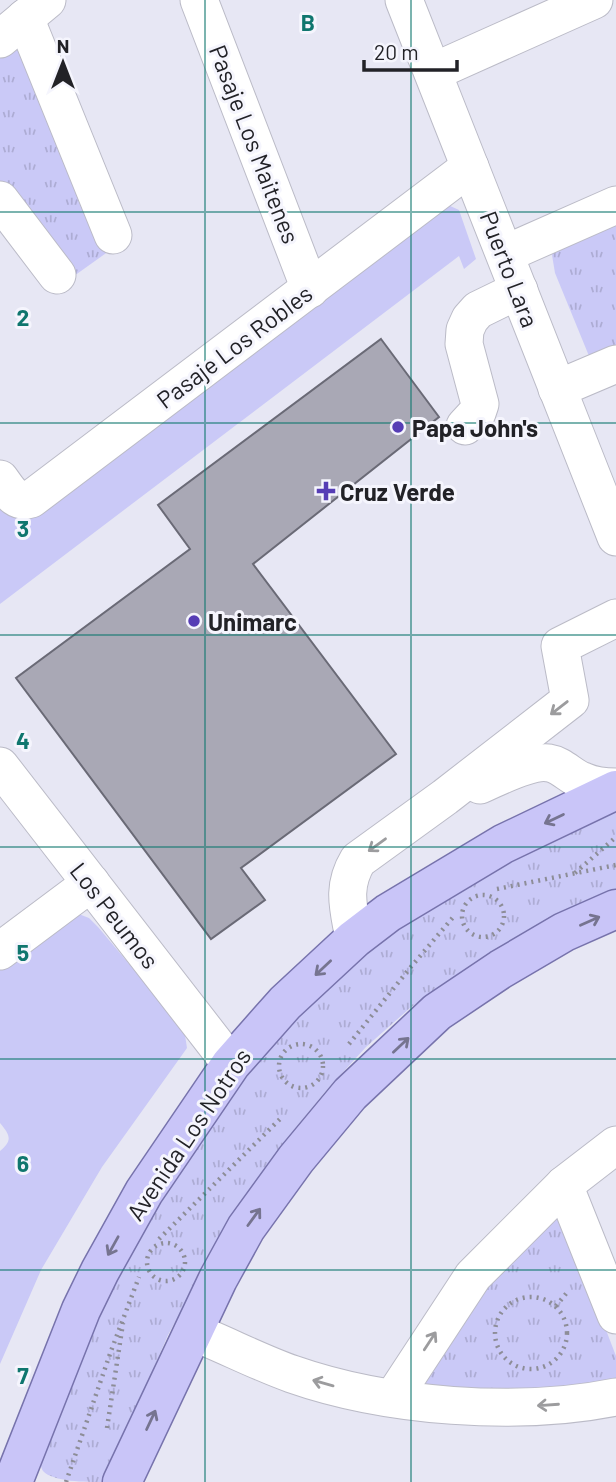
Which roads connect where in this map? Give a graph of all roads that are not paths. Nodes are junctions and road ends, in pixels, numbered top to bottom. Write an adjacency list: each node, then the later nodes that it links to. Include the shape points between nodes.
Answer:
1 (200, 0): 12 (street, Pasaje Los Maitenes)
2 (404, 0): 5 (street, Puerto Lara)
3 (594, 0): 5 (street)
4 (24, 19): 9 (street)
5 (433, 72): 6 (street, Puerto Lara)
6 (470, 167): 10 (street, Puerto Lara); 12 (street, Pasaje Los Robles)
7 (0, 201): 11 (street)
8 (616, 205): 10 (street)
9 (113, 235)
10 (505, 254): 13 (street, Puerto Lara)
11 (57, 275)
12 (310, 289): 17 (street, Pasaje Los Robles, via 31,499 16,499)
13 (519, 290): 15 (street, Puerto Lara); 16 (street, via 478,310 470,319 464,344 480,404)
14 (616, 364): 15 (street)
15 (557, 389): 18 (street, Puerto Lara)
16 (465, 426)
17 (0, 479)
18 (616, 537)
19 (616, 618): 22 (street, one-way to 22, via 561,646 570,700)
20 (0, 766): 23 (street, Los Peumos)
21 (616, 789): 22 (street, via 582,781 547,762); 25 (main road, Avenida Los Notros, one-way to 25, via 503,844 388,913)
22 (445, 797): 25 (street, one-way to 25, via 358,860 348,883)
23 (90, 883): 26 (street); 27 (street, Los Peumos)
24 (616, 909): 31 (main road, one-way to 24, via 246,1228 350,1094 437,1012 553,938)
25 (354, 939): 27 (main road, Avenida Los Notros, one-way to 27, via 285,1003)
26 (0, 951)
27 (231, 1064): 34 (main road, Avenida Los Notros, one-way to 34, via 144,1192 100,1271)
28 (616, 1145): 29 (street)
29 (564, 1185): 30 (street); 33 (street, one-way to 29, via 473,1276)
30 (616, 1315)
31 (193, 1332): 33 (street, one-way to 31, via 291,1374); 35 (main road, one-way to 31)
32 (616, 1397): 33 (street, one-way to 33, via 522,1406)
33 (393, 1398)
34 (15, 1481)
35 (122, 1482)

